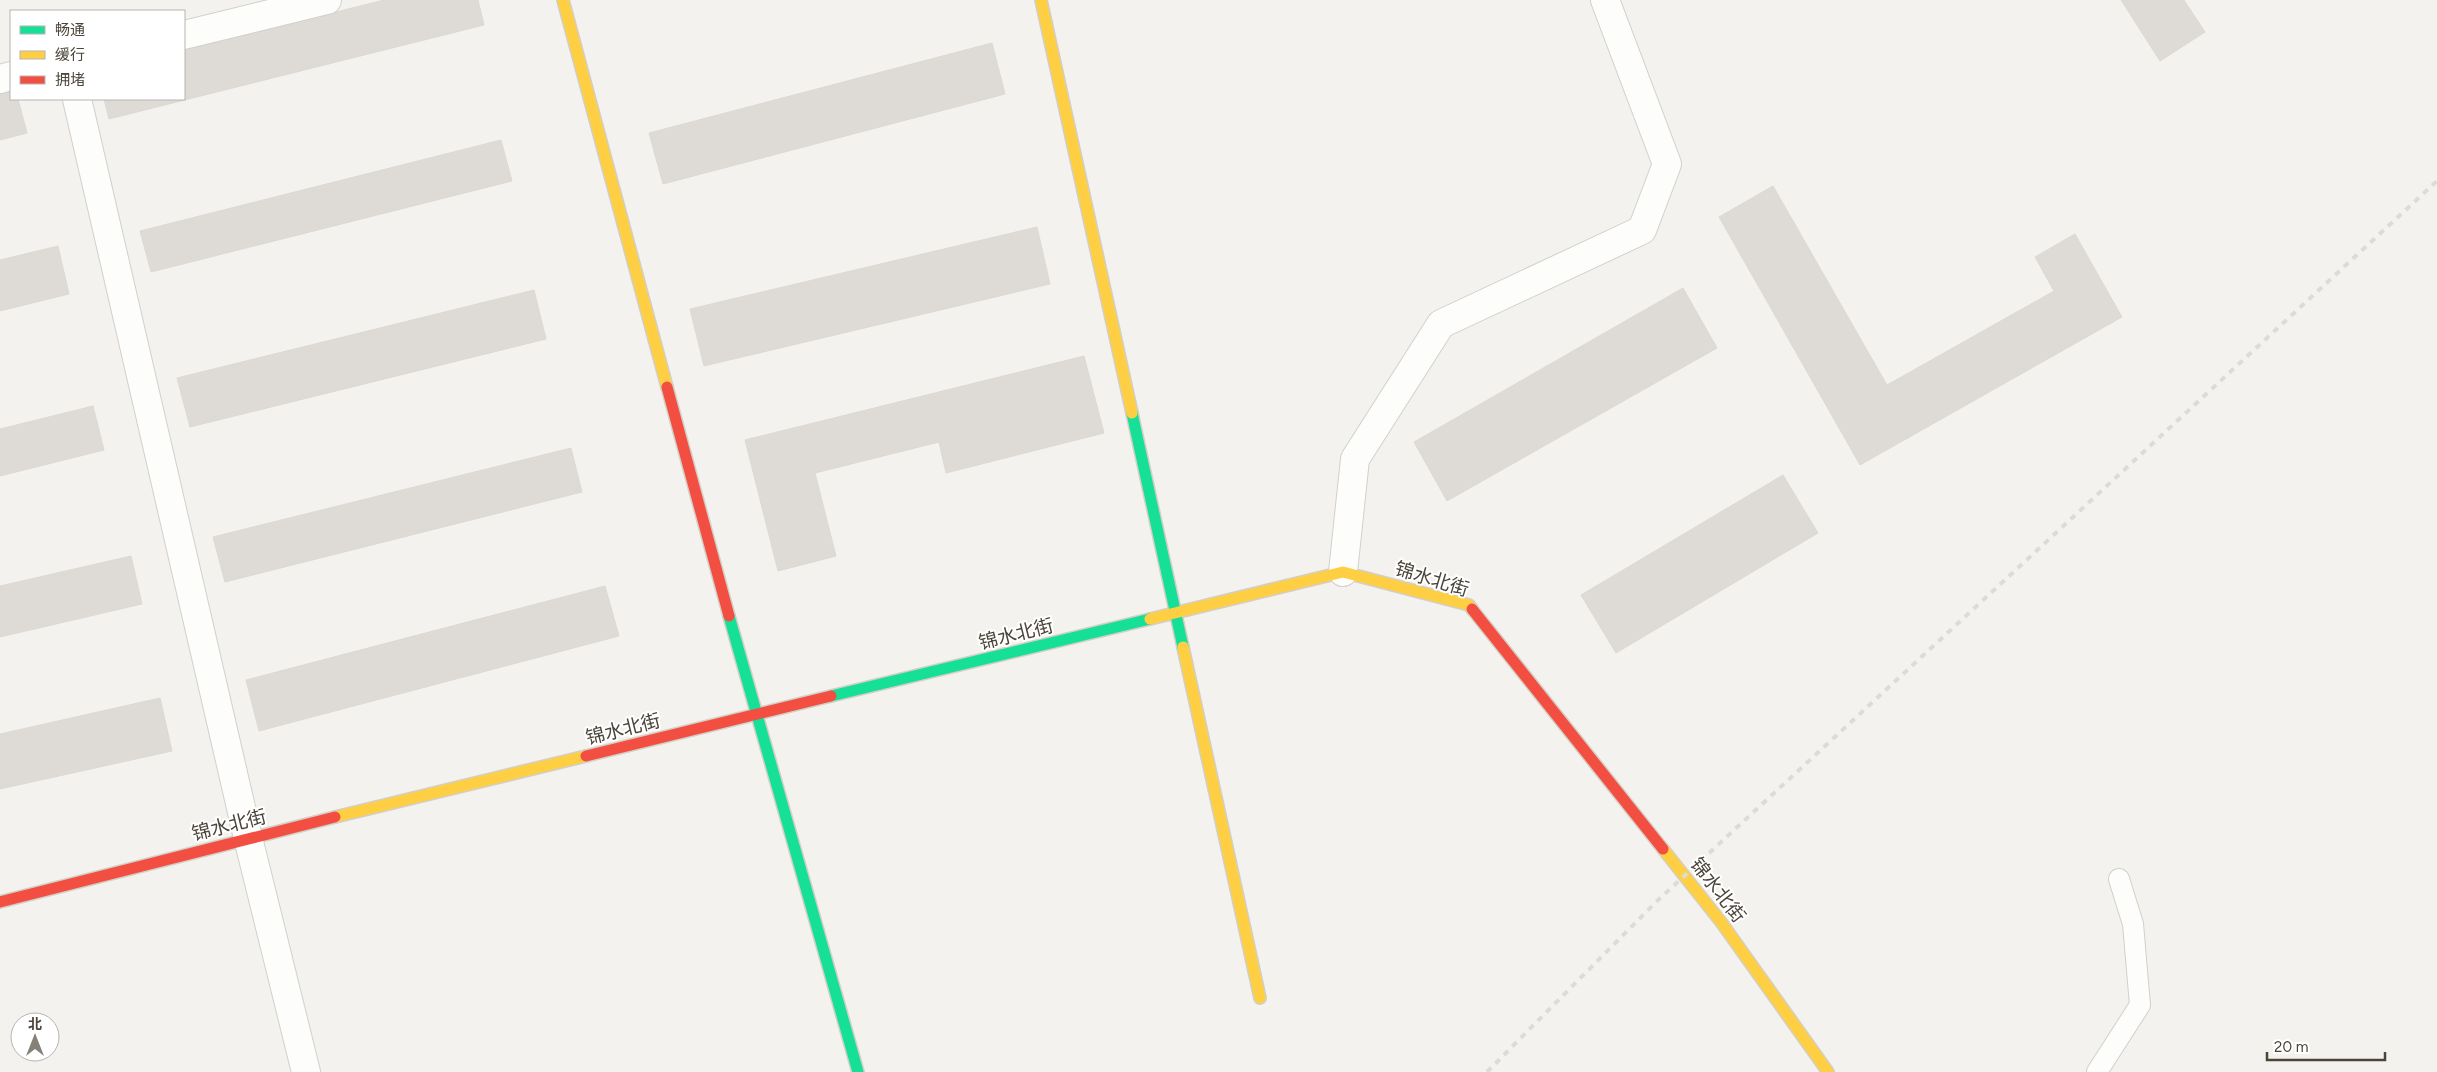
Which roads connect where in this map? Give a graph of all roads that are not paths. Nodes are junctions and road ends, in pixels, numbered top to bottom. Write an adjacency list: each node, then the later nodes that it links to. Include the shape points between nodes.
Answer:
1 (327, 0): 5 (street)
2 (563, 0): 9 (street)
3 (1041, 0): 8 (street)
4 (1605, 0): 7 (street, via 1667,164 1642,230 1441,324 1356,459)
5 (185, 35)
6 (77, 100): 10 (street)
7 (1343, 572): 8 (street, 锦水北街); 16 (street, 锦水北街, via 1469,605 1721,922)
8 (1175, 613): 9 (street, 锦水北街); 13 (street)
9 (756, 715): 10 (street, 锦水北街); 15 (street)
10 (248, 838): 12 (street, 锦水北街); 14 (street)
11 (2119, 879): 17 (lane, via 2133,924 2140,1005)
12 (0, 902)
13 (1260, 998)
14 (306, 1072)
15 (858, 1072)
16 (1828, 1072)
17 (2097, 1072)

